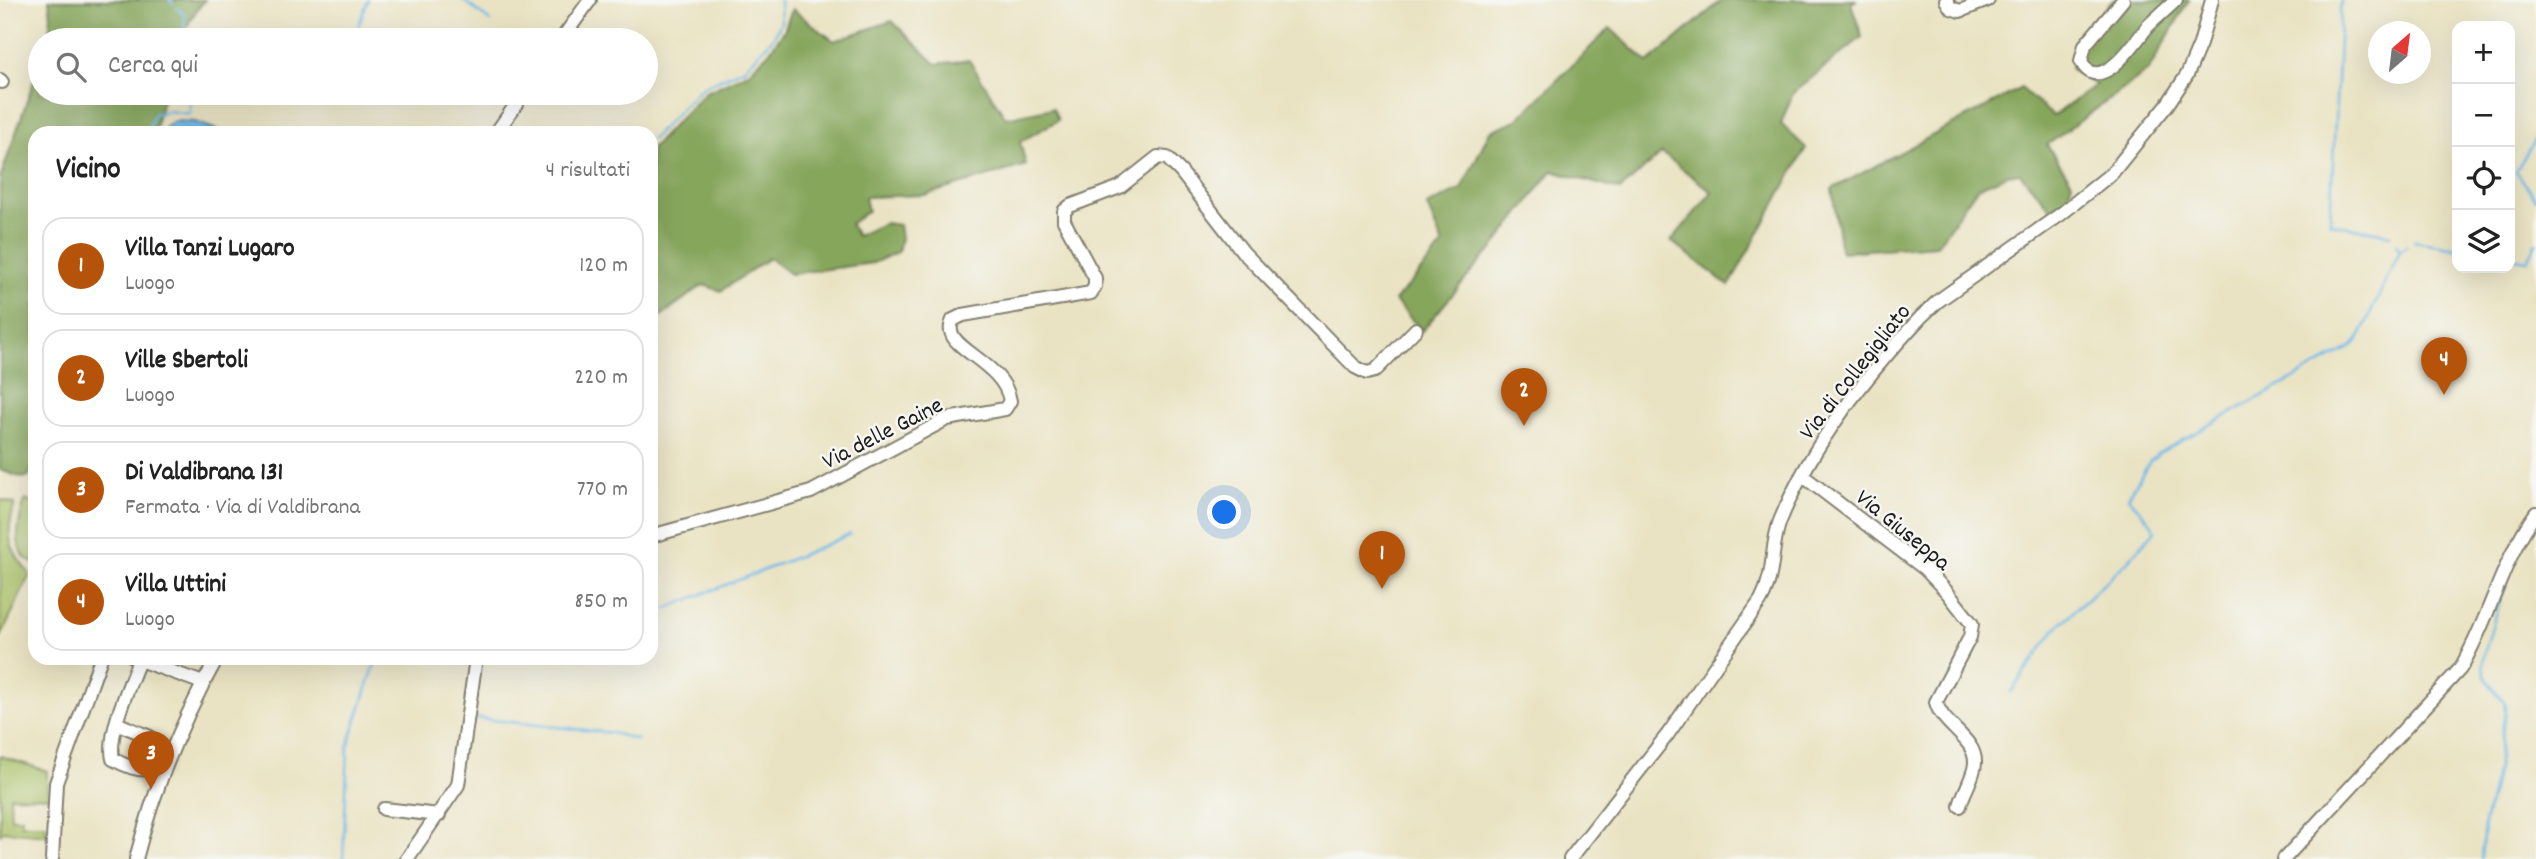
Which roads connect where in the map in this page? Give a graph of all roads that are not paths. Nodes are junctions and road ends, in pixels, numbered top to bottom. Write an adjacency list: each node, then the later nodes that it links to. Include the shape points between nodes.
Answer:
1 (590, 0): 7 (street)
2 (1946, 0): 3 (street, via 1951,8 1960,10)
3 (1988, 0)
4 (2123, 0): 5 (street, via 2082,50 2081,61 2088,70 2110,69)
5 (2176, 0)
6 (2212, 0): 11 (street, Via di Collegigliato, via 2195,58 2167,105 2112,173 1921,317 1830,428)
7 (570, 28)
8 (516, 105): 9 (street)
9 (501, 126)
10 (1416, 329): 13 (street, Via delle Gaine, via 1375,371 1367,373 1355,367 1243,252 1181,172 1163,157 1114,190 1065,209 1063,217 1095,278 1092,292 954,318 950,327 956,341 1003,381 1010,398 1006,408 947,419 811,492)
11 (1803, 476): 21 (street, Via Giuseppa, via 1925,569 1972,624 1970,638 1936,702 1974,757); 27 (street, Via di Collegigliato, via 1778,528 1771,577 1761,600 1668,734)
12 (2536, 513): 28 (street, via 2516,542 2460,669)
13 (658, 534)
14 (98, 665): 24 (street, via 56,783)
15 (134, 665): 20 (street)
16 (153, 665): 19 (street)
17 (213, 665): 19 (street)
18 (475, 665): 23 (street, via 458,785)
19 (203, 683): 25 (street, via 166,764)
20 (116, 723)
21 (1960, 806)
22 (384, 809): 23 (street)
23 (439, 815): 26 (street)
24 (52, 859)
25 (136, 859)
26 (407, 859)
27 (1570, 859)
28 (2284, 859)

